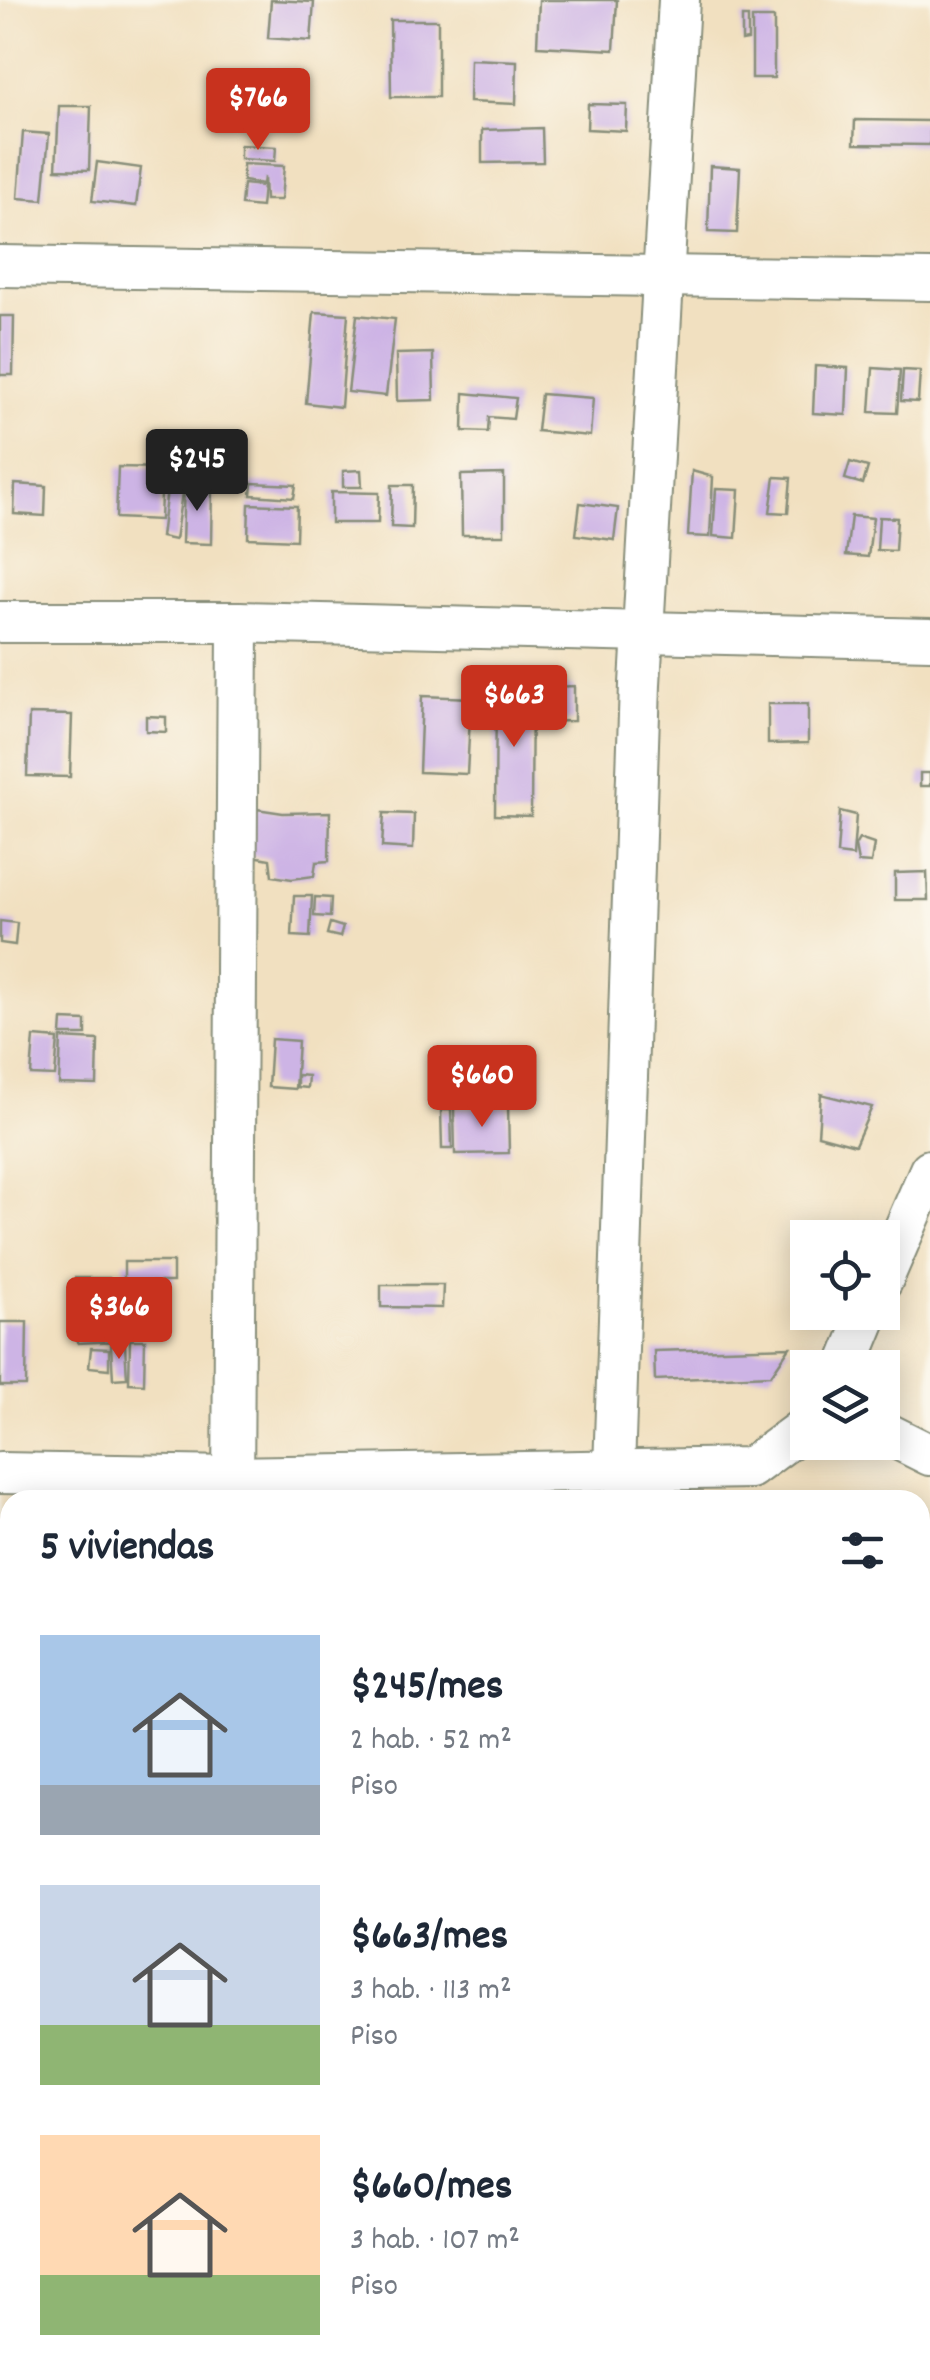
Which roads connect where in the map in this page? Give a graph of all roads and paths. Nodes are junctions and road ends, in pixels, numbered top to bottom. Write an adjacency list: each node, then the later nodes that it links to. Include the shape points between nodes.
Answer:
1 (679, 0): 3 (street)
2 (0, 266): 3 (street)
3 (663, 275): 4 (street); 7 (street)
4 (930, 280)
5 (0, 622): 6 (street)
6 (238, 622): 7 (street); 17 (street)
7 (643, 631): 8 (street); 14 (street)
8 (930, 638)
9 (930, 1170): 10 (street)
10 (900, 1239)
11 (900, 1440): 13 (street)
12 (790, 1441): 16 (street)
13 (930, 1454)
14 (614, 1470): 16 (street); 17 (street)
15 (0, 1473): 17 (street)
16 (743, 1484)
17 (233, 1488)

